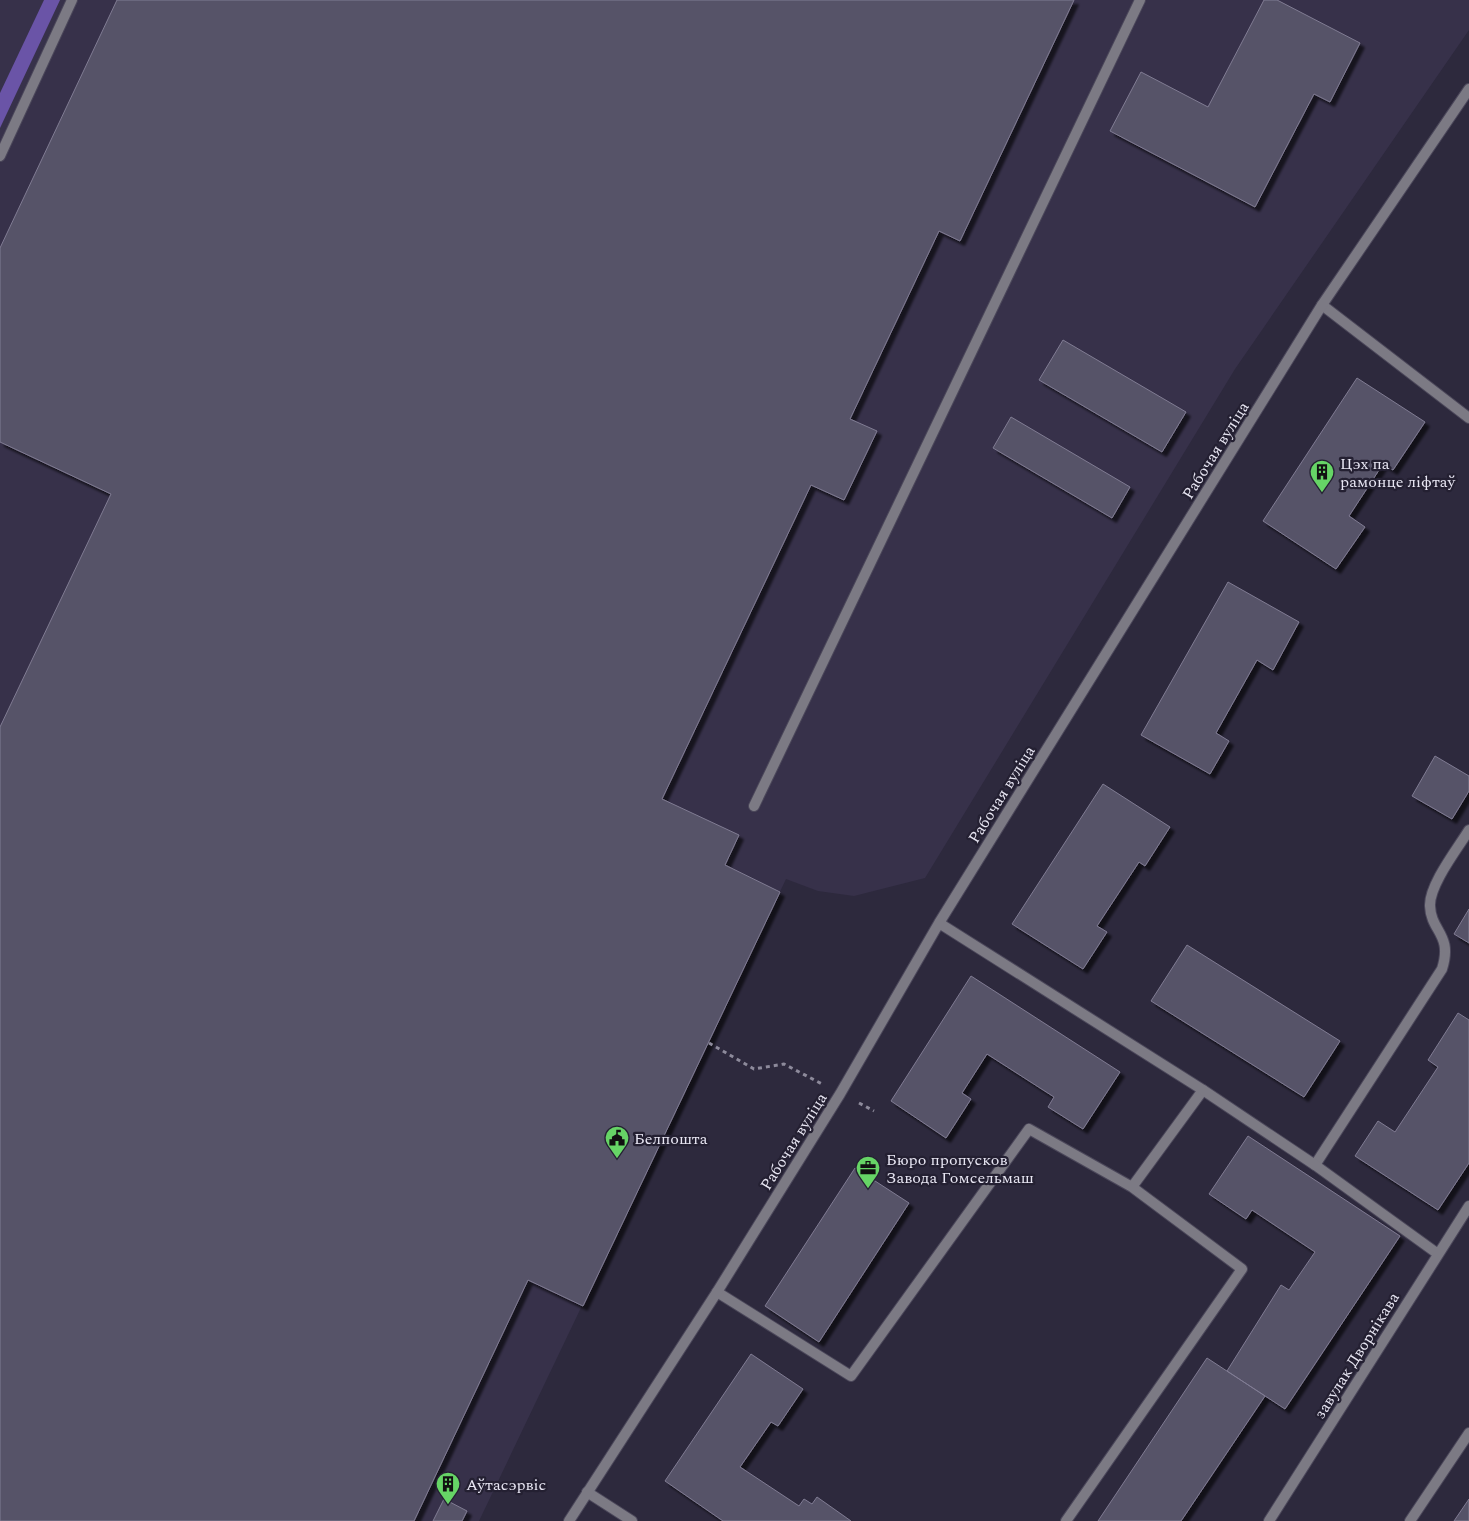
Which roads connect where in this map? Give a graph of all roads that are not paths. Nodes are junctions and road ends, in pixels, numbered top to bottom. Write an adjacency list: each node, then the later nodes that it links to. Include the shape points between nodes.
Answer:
1 (72, 0): 4 (street)
2 (1140, 0): 7 (street)
3 (1469, 89): 5 (street, Рабочая вуліца)
4 (0, 156)
5 (1322, 305): 6 (street); 9 (street, Рабочая вуліца)
6 (1469, 418)
7 (754, 806)
8 (1469, 830): 11 (street, via 1430,898 1433,918 1442,934 1445,949 1442,968)
9 (939, 923): 10 (street); 15 (street, Рабочая вуліца, via 840,1094)
10 (1203, 1090): 11 (street); 12 (street)
11 (1315, 1165): 14 (street)
12 (1132, 1187): 15 (street, via 1029,1129 851,1376); 20 (street, via 1242,1269)
13 (1469, 1206): 14 (street, завулак Дворнікава)
14 (1438, 1254): 21 (street, завулак Дворнікава)
15 (717, 1292): 17 (street, Рабочая вуліца)
16 (1469, 1434): 22 (street)
17 (587, 1492): 18 (street, Рабочая вуліца); 19 (street)
18 (569, 1521)
19 (632, 1521)
20 (1066, 1521)
21 (1269, 1521)
22 (1410, 1521)

